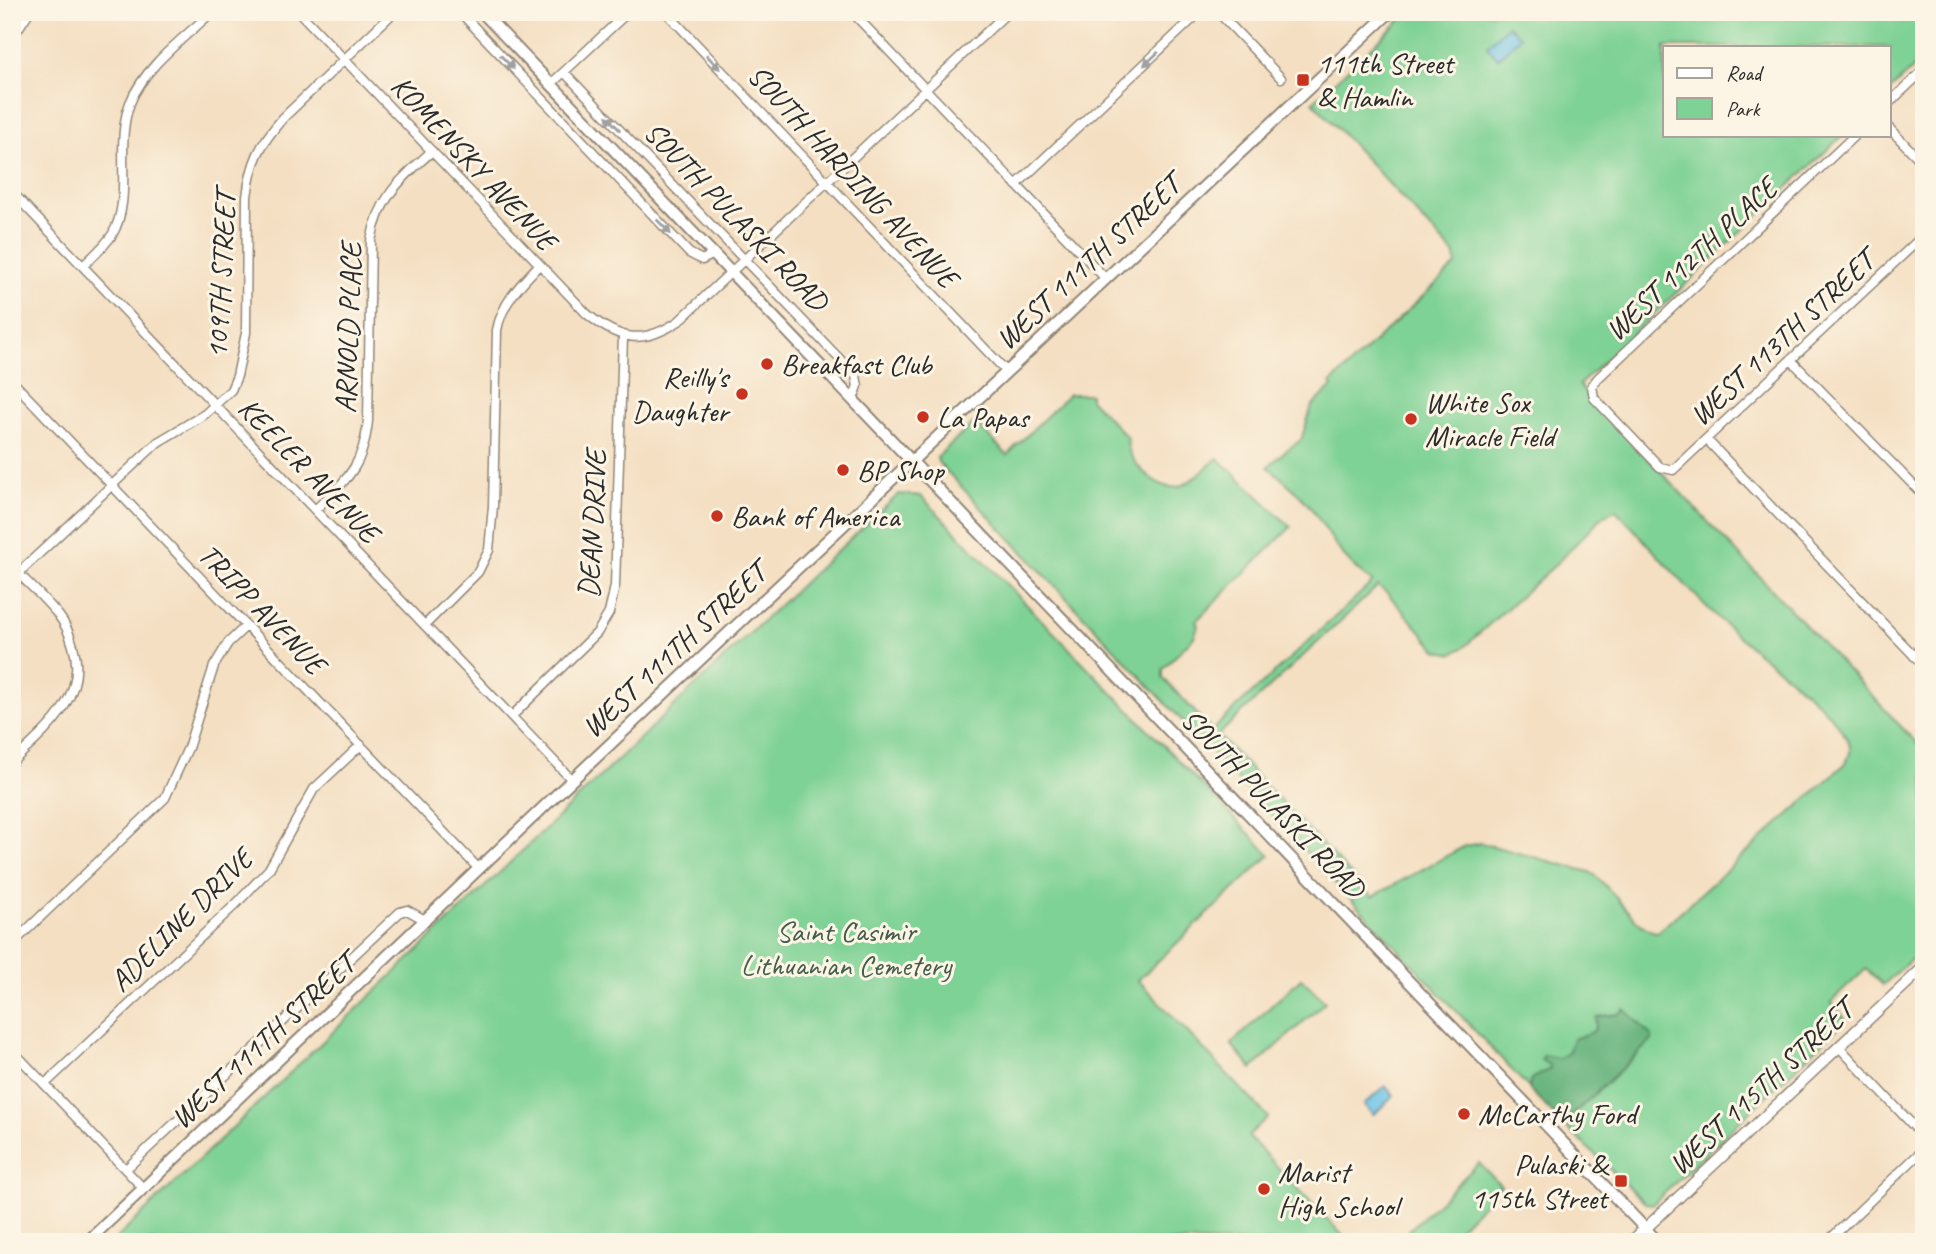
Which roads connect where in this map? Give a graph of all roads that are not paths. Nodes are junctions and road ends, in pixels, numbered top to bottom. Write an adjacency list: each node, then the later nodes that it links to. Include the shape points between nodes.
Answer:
1 (29, 12): 14 (street)
2 (212, 12): 33 (street, via 152,69 134,94 123,136 118,222 106,244)
3 (299, 12): 15 (street, KOMENSKY AVENUE)
4 (394, 12): 15 (street, 109TH STREET)
5 (460, 12): 30 (street, SOUTH PULASKI ROAD, one-way to 30, via 689,253 702,260)
6 (482, 12): 19 (main road, SOUTH PULASKI ROAD)
7 (628, 12): 17 (street)
8 (666, 12): 26 (street, SOUTH HARDING AVENUE, one-way to 26)
9 (852, 12): 20 (street)
10 (1008, 12): 20 (street)
11 (1200, 12): 27 (street, one-way to 27)
12 (1218, 12): 18 (street)
13 (1390, 12): 35 (main road, WEST 111TH STREET)
14 (12, 38)
15 (344, 59): 24 (street, KOMENSKY AVENUE); 41 (street, 109TH STREET, via 283,118 256,154 247,197 246,333 237,376)
16 (1924, 69): 21 (street)
17 (564, 72): 19 (street); 31 (street, SOUTH PULASKI ROAD, one-way to 17)
18 (1281, 78)
19 (551, 84): 30 (main road, SOUTH PULASKI ROAD)
20 (926, 90): 26 (street); 27 (street)
21 (1890, 102)
22 (1890, 129): 25 (street)
23 (1854, 136): 44 (street, WEST 112TH PLACE, via 1597,379 1594,398)
24 (432, 151): 32 (street, KOMENSKY AVENUE); 47 (street, ARNOLD PLACE, via 398,182 375,220 365,445 349,477)
25 (1924, 164)
26 (827, 183): 31 (street); 38 (street, SOUTH HARDING AVENUE)
27 (1016, 185): 35 (street)
28 (12, 192): 33 (street, KEELER AVENUE)
29 (1924, 235): 37 (street, WEST 113TH STREET)
30 (714, 254): 34 (main road, SOUTH PULASKI ROAD)
31 (745, 260): 34 (street); 40 (street, SOUTH PULASKI ROAD, via 856,376)
32 (539, 265): 36 (street, KOMENSKY AVENUE, via 587,314); 49 (street, via 512,294 497,330 489,550 478,572)
33 (83, 266): 41 (street, KEELER AVENUE)
34 (732, 273): 36 (street, via 663,332); 40 (main road, SOUTH PULASKI ROAD)
35 (1106, 279): 38 (main road, WEST 111TH STREET)
36 (623, 337): 54 (street, DEAN DRIVE, via 615,586 609,613 589,642)
37 (1793, 361): 42 (street, WEST 113TH STREET); 46 (street)
38 (1007, 372): 43 (main road, WEST 111TH STREET)
39 (12, 381): 45 (street, TRIPP AVENUE)
40 (853, 399): 43 (main road, SOUTH PULASKI ROAD)
41 (216, 405): 45 (street, 109TH STREET, via 158,442); 47 (street, KEELER AVENUE)
42 (1707, 440): 44 (street, WEST 113TH STREET); 52 (street)
43 (912, 461): 57 (main road, WEST 111TH STREET); 69 (main road, SOUTH PULASKI ROAD)
44 (1668, 471)
45 (113, 485): 48 (street, 109TH STREET); 50 (street, TRIPP AVENUE)
46 (1924, 496)
47 (316, 510): 49 (street, KEELER AVENUE)
48 (15, 576): 56 (street, via 65,625 76,673 60,714)
49 (425, 625): 54 (street, KEELER AVENUE)
50 (247, 626): 55 (street, TRIPP AVENUE); 60 (street, via 228,643 214,666 188,748 165,798)
51 (1924, 648): 52 (street)
52 (1914, 656): 53 (street)
53 (1924, 666)
54 (512, 716): 57 (street, KEELER AVENUE)
55 (360, 745): 58 (street, TRIPP AVENUE); 64 (street, ADELINE DRIVE, via 314,789 269,869)
56 (12, 762)
57 (572, 780): 58 (main road, WEST 111TH STREET)
58 (479, 869): 59 (main road, WEST 111TH STREET)
59 (425, 920): 67 (street, via 407,910 400,912); 68 (main road, WEST 111TH STREET)
60 (12, 944)
61 (1924, 967): 62 (street, WEST 115TH STREET)
62 (1839, 1047): 65 (street); 69 (street, WEST 115TH STREET)
63 (12, 1050): 64 (street)
64 (44, 1084): 67 (street)
65 (1924, 1137)
66 (1924, 1149): 73 (street)
67 (126, 1169): 68 (street)
68 (144, 1188): 70 (main road, WEST 111TH STREET)
69 (1645, 1228): 71 (street, WEST 115TH STREET); 72 (main road, SOUTH PULASKI ROAD)
70 (87, 1242)
71 (1631, 1242)
72 (1658, 1242)
73 (1827, 1242)

